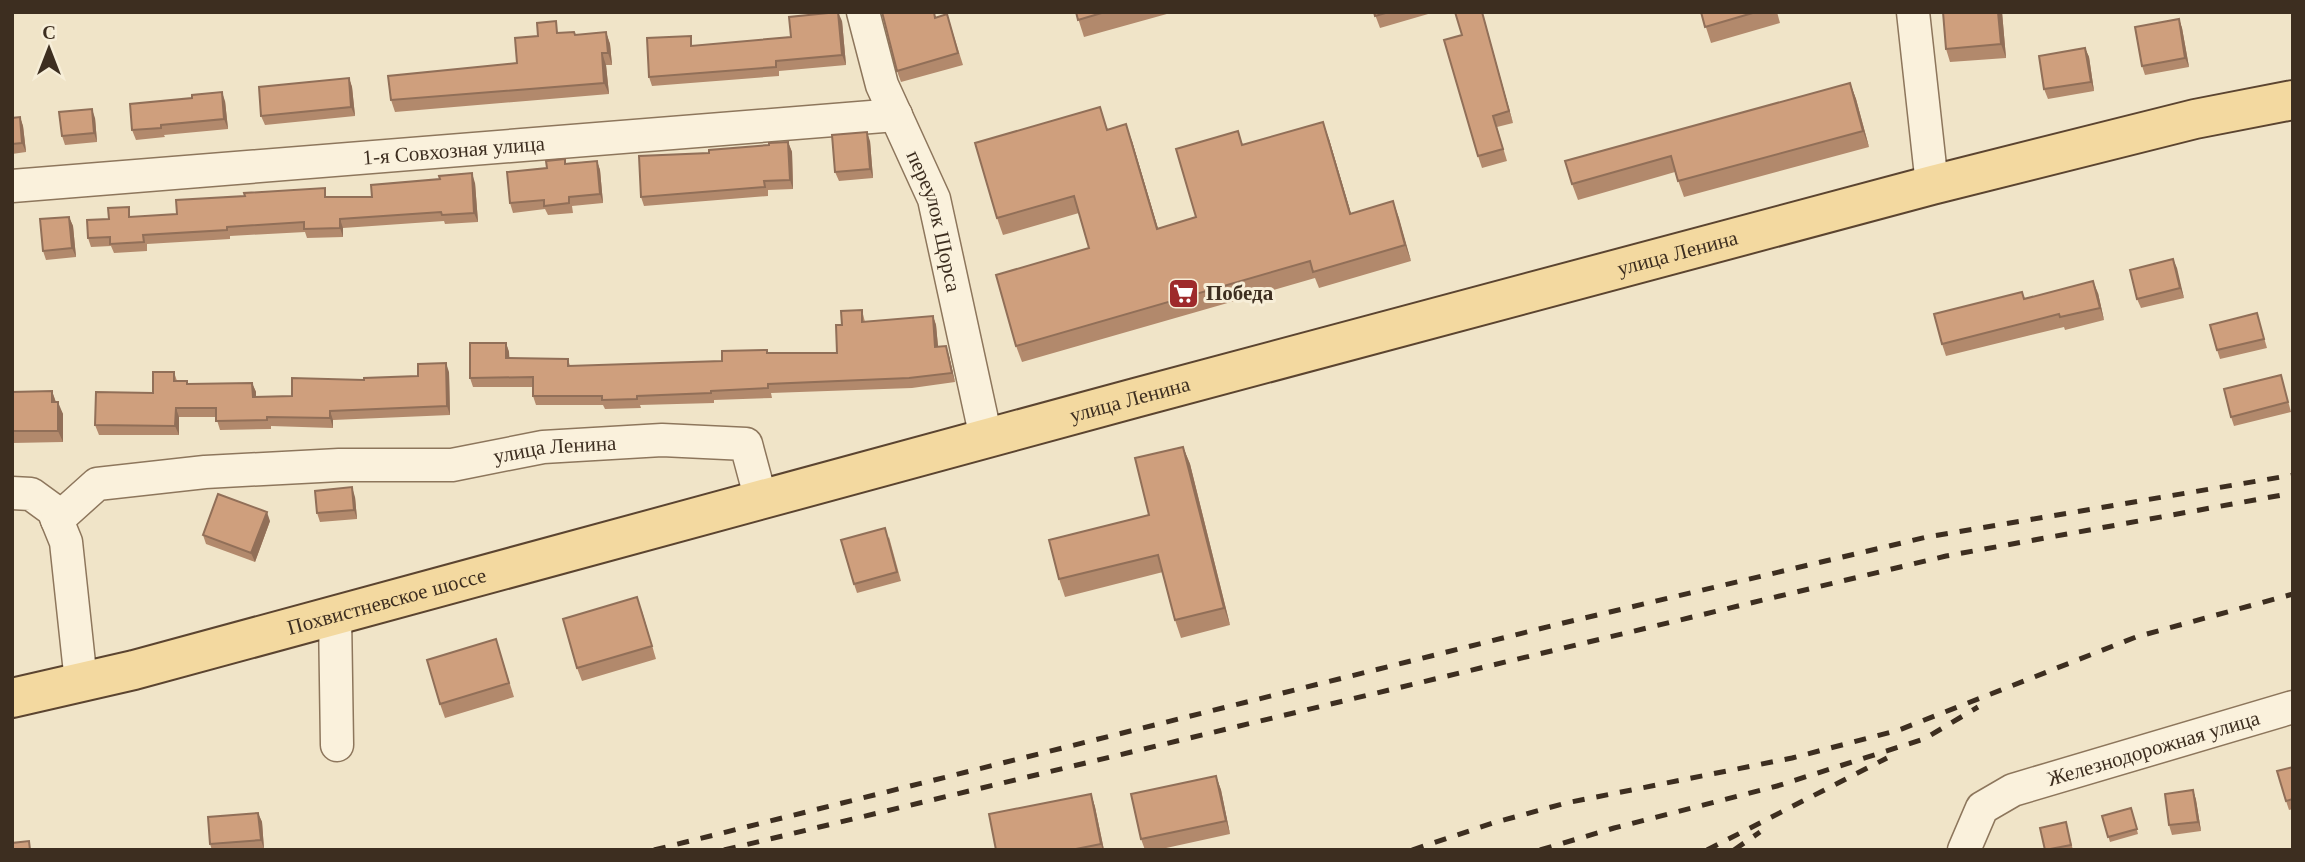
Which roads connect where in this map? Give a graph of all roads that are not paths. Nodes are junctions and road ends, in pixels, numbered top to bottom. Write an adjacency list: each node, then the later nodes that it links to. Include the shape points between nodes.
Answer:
1 (863, 12): 4 (street, переулок Щорса, via 881,85)
2 (1913, 12): 5 (street)
3 (2293, 100): 5 (main road, улица Ленина, via 2195,119)
4 (896, 115): 6 (street, 1-я Совхозная улица); 7 (street, переулок Щорса, via 934,199)
5 (1932, 185): 7 (main road, улица Ленина)
6 (12, 186)
7 (986, 438): 9 (main road, улица Ленина)
8 (12, 493): 10 (street, via 31,494 53,510)
9 (761, 500): 10 (street, улица Ленина, via 746,444 662,440 543,447 452,465 339,464 97,484); 11 (main road, Похвистневское шоссе)
10 (57, 520): 12 (street, via 66,542)
11 (335, 615): 12 (main road, Похвистневское шоссе); 15 (street)
12 (81, 682): 13 (main road, Похвистневское шоссе)
13 (12, 698)
14 (2293, 707): 16 (street, Железнодорожная улица, via 2013,790 1982,808)
15 (337, 745)
16 (1964, 850)

